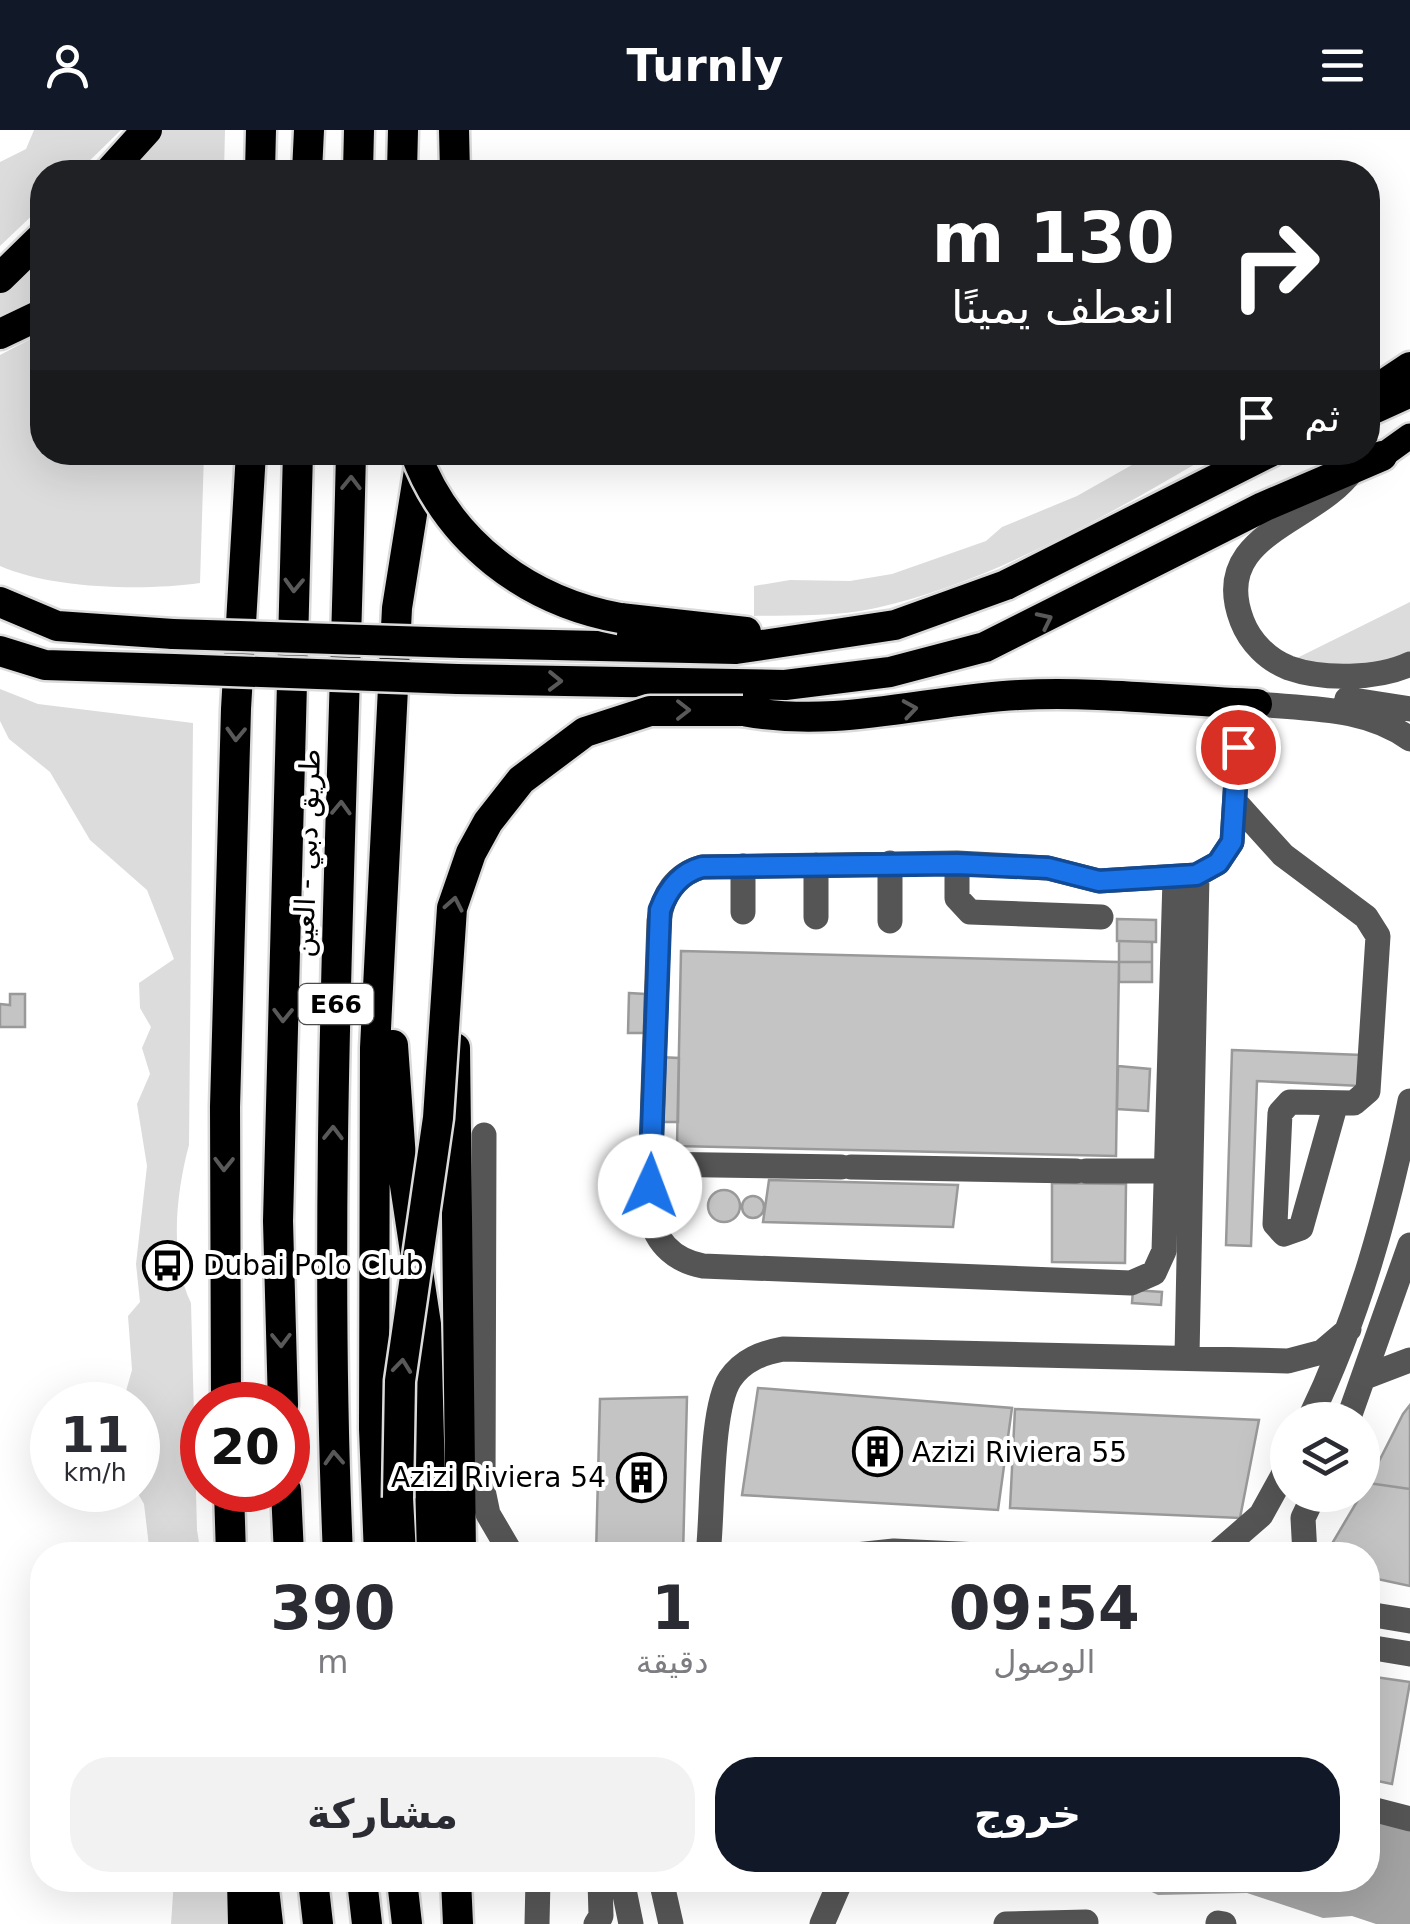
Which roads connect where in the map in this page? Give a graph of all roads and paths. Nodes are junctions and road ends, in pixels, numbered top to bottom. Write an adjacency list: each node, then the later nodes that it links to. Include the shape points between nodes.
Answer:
1 (147, 130): 7 (highway)
2 (261, 130): 8 (highway)
3 (309, 130): 9 (highway)
4 (359, 130): 10 (highway)
5 (403, 130): 11 (highway)
6 (454, 130): 12 (highway)
7 (120, 160)
8 (260, 160)
9 (308, 160)
10 (358, 160)
11 (402, 160)
12 (455, 160)
13 (30, 249): 14 (highway)
14 (0, 278)
15 (30, 320): 16 (highway)
16 (0, 334)
17 (1410, 367): 18 (highway)
18 (1380, 387)
19 (1410, 395): 20 (main road)
20 (1380, 409)
21 (1410, 436): 22 (main road)
22 (1382, 458)
23 (233, 465): 32 (highway)
24 (252, 465): 32 (highway)
25 (298, 465): 70 (highway, طريق دبي - العين / E66, one-way to 70, via 278,1221)
26 (351, 465): 80 (highway, طريق دبي - العين / E66, one-way to 26, via 332,1175)
27 (417, 465): 50 (highway, via 398,608)
28 (425, 465): 34 (highway, bridge, via 450,517 496,564 552,598 620,618)
29 (1244, 465): 34 (highway, via 952,608)
30 (1365, 465): 35 (highway, one-way to 30, via 1263,507)
31 (1372, 465): 37 (street, via 1276,526 1248,553 1238,574 1237,608 1252,640 1285,666 1367,674)
32 (249, 532): 69 (highway, one-way to 69, via 236,708)
33 (0, 602): 34 (highway, bridge, via 57,626 173,634 736,648)
34 (798, 641)
35 (986, 647): 36 (highway, one-way to 35, bridge, via 44,665 820,683); 41 (highway, via 902,684)
36 (0, 651)
37 (1410, 664)
38 (1212, 702): 39 (highway); 41 (highway, one-way to 38, via 854,716 1021,695); 43 (street)
39 (1257, 704): 40 (street, via 1346,699); 42 (street, via 1357,714); 43 (street)
40 (1410, 709)
41 (744, 711): 55 (highway, one-way to 41, bridge, via 452,908 470,854 503,801 541,762 586,732 628,716 673,709)
42 (1410, 740)
43 (1238, 747): 44 (street)
44 (1236, 803): 49 (street, via 1226,853); 57 (street, via 1283,856 1366,917 1378,936 1370,1086 1359,1101)
45 (890, 863): 46 (street); 47 (street); 54 (street)
46 (816, 864): 48 (street); 52 (street)
47 (957, 864): 49 (street, via 1048,868 1099,881); 53 (street, via 956,898 970,912)
48 (743, 866): 51 (street); 59 (street, via 693,869 675,882 660,910)
49 (1186, 877): 60 (street); 65 (street)
50 (385, 903): 81 (highway, via 372,1200); 83 (highway, via 396,1110 426,1324)
51 (742, 912)
52 (816, 917)
53 (1101, 917)
54 (890, 922)
55 (449, 960): 82 (highway, one-way to 55, bridge, via 400,1381 438,1118); 84 (highway, bridge)
56 (1410, 1101): 63 (street, via 1387,1206)
57 (1336, 1103): 57 (street, via 1290,1102 1280,1112 1275,1219 1284,1234 1300,1228)
58 (484, 1135): 85 (street, via 483,1490)
59 (650, 1164): 60 (street); 60 (street, via 654,1229 665,1247 692,1264 1130,1283 1154,1274 1161,1263)
60 (1166, 1172)
61 (1410, 1245): 62 (street)
62 (1384, 1326): 64 (street); 68 (street)
63 (1348, 1329): 67 (street, via 1322,1352); 71 (street)
64 (1410, 1349)
65 (1186, 1355): 67 (street); 86 (street, via 762,1353 738,1370 722,1396)
66 (1410, 1360): 68 (street)
67 (1288, 1361): 71 (street)
68 (1365, 1377): 73 (street)
69 (225, 1382)
70 (282, 1382)
71 (1321, 1396): 72 (street)
72 (1318, 1402)
73 (1355, 1402)
74 (1270, 1499): 87 (street)
75 (230, 1512): 78 (highway)
76 (287, 1512): 79 (highway)
77 (1306, 1512): 88 (street)
78 (231, 1542)
79 (288, 1542)
80 (337, 1542)
81 (379, 1542)
82 (400, 1542)
83 (432, 1542)
84 (461, 1542)
85 (504, 1542)
86 (712, 1542)
87 (1230, 1542)
88 (1304, 1542)
89 (1380, 1616): 90 (street)
90 (1410, 1621)
91 (1380, 1648): 92 (street)
92 (1410, 1654)
93 (1380, 1811): 94 (street)
94 (1410, 1819)
95 (242, 1892): 108 (highway)
96 (264, 1892): 109 (highway)
97 (314, 1892): 110 (highway)
98 (363, 1892): 111 (highway)
99 (403, 1892): 112 (highway)
100 (421, 1892): 113 (highway)
101 (457, 1892): 114 (highway)
102 (538, 1892): 115 (street)
103 (599, 1892): 116 (street)
104 (625, 1892): 117 (street)
105 (664, 1892): 118 (street)
106 (835, 1892): 119 (street)
107 (1086, 1922): 120 (street)
108 (243, 1924)
109 (268, 1924)
110 (318, 1924)
111 (367, 1924)
112 (407, 1924)
113 (422, 1924)
114 (458, 1924)
115 (537, 1924)
116 (597, 1924)
117 (632, 1924)
118 (671, 1924)
119 (822, 1924)
120 (1006, 1924)

